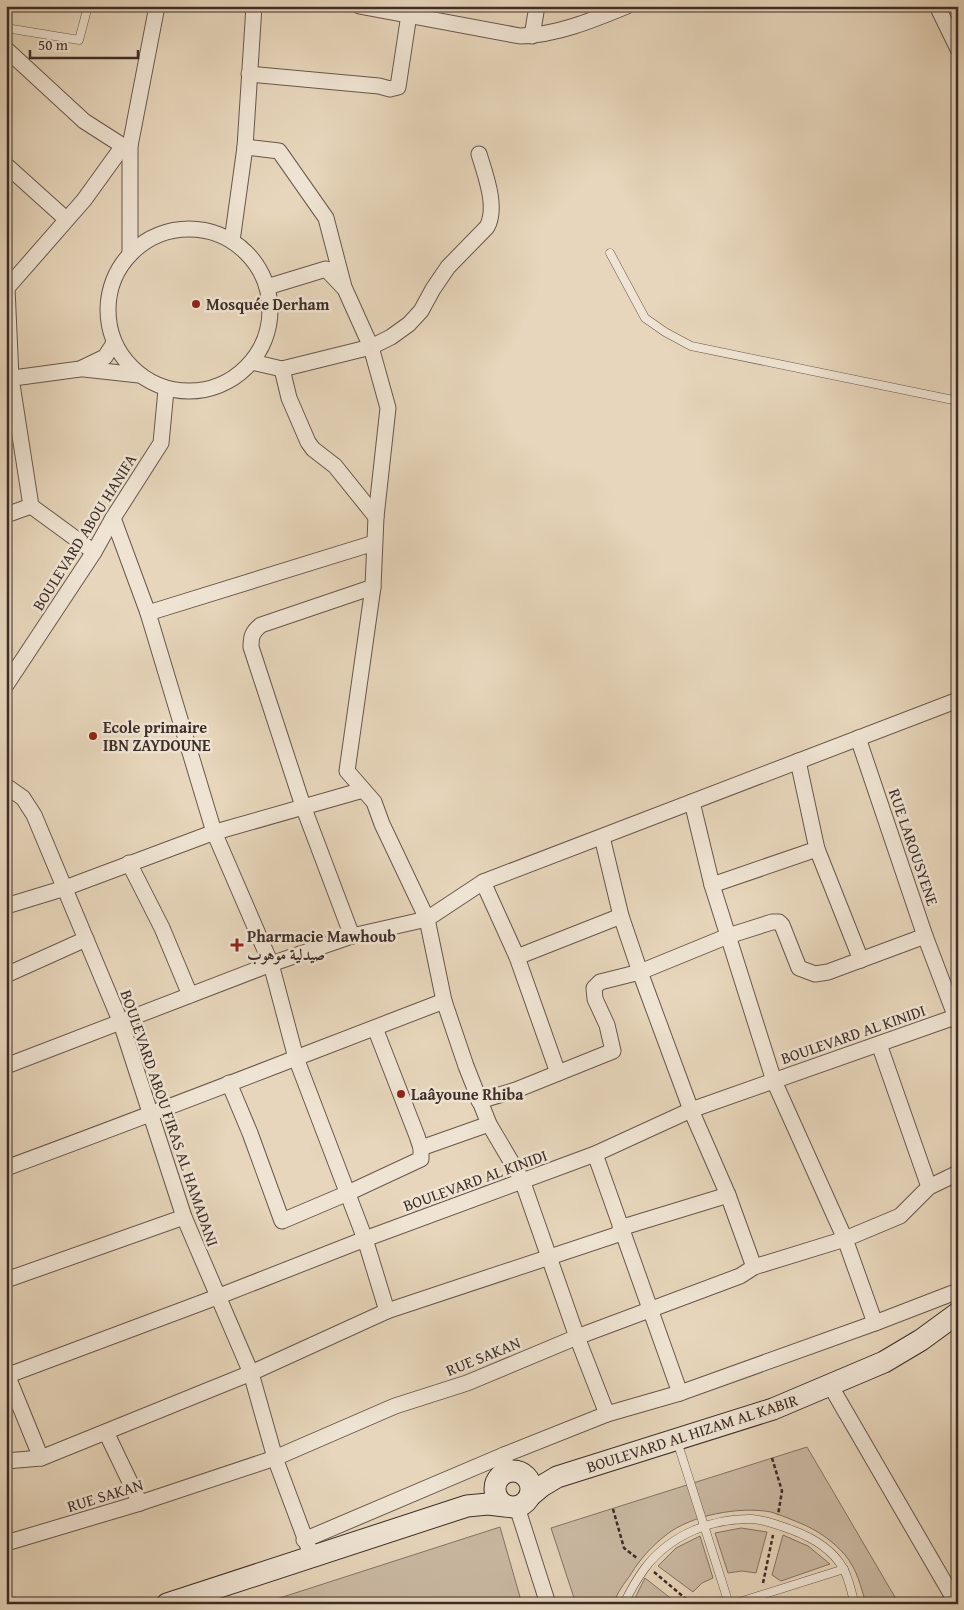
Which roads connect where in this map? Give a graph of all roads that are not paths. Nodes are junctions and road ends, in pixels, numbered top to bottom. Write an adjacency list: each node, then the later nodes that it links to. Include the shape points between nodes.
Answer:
1 (88, 6): 9 (lane, via 79,40)
2 (157, 6): 14 (street)
3 (254, 6): 13 (street)
4 (359, 6): 8 (street)
5 (537, 6): 10 (street)
6 (627, 6): 10 (street, via 598,18)
7 (937, 6): 12 (street)
8 (410, 11): 10 (street); 13 (street, via 398,87 390,89)
9 (6, 28)
10 (532, 36)
11 (6, 49): 14 (street, via 84,120)
12 (958, 49)
13 (249, 74): 15 (street)
14 (127, 146): 18 (street); 21 (street)
15 (245, 147): 19 (street); 23 (street, via 279,151 284,156 326,218)
16 (479, 154): 26 (street, via 488,183 490,222 448,267 410,324)
17 (6, 166): 18 (street)
18 (66, 219): 24 (street)
19 (232, 241): 21 (street, via 199,229 184,229 155,236); 22 (street, via 247,253)
20 (610, 253): 33 (lane, via 645,318 691,346)
21 (130, 254): 25 (street, via 118,269 107,306 108,325)
22 (267, 287): 23 (street, via 326,269); 27 (street, via 271,306 269,326 263,345)
23 (344, 287): 26 (street)
24 (6, 288): 31 (street)
25 (114, 343): 28 (street, via 105,357); 30 (street, via 124,360)
26 (371, 347): 29 (street); 36 (street, via 388,408)
27 (252, 362): 29 (street); 32 (street, via 233,379 209,389)
28 (80, 369): 30 (street); 31 (street)
29 (282, 369): 36 (street, via 289,398 308,442 335,466)
30 (139, 375): 32 (street)
31 (8, 379): 34 (street)
32 (166, 390): 37 (street, BOULEVARD ABOU HANIFA, via 162,443)
33 (958, 401)
34 (31, 506): 35 (street); 39 (street)
35 (6, 515)
36 (376, 516): 38 (street)
37 (113, 518): 39 (street, BOULEVARD ABOU HANIFA); 41 (street)
38 (374, 543): 40 (street); 41 (street)
39 (94, 552): 42 (street, BOULEVARD ABOU HANIFA)
40 (373, 587): 47 (street, via 347,771); 49 (street, via 261,625 252,636 251,647)
41 (148, 613): 50 (street)
42 (6, 685)
43 (958, 700): 44 (street)
44 (858, 738): 45 (street); 62 (street, RUE LAROUSYENE)
45 (798, 761): 48 (street); 52 (street)
46 (6, 786): 56 (street, BOULEVARD ABOU FIRAS AL HAMADANI, via 23,798 34,815)
47 (363, 790): 49 (street); 59 (street, via 374,802)
48 (692, 802): 51 (street); 55 (street)
49 (303, 806): 50 (street); 60 (street)
50 (214, 832): 53 (street); 66 (street)
51 (602, 837): 54 (street); 58 (street)
52 (817, 850): 55 (street); 65 (street)
53 (129, 863): 56 (street); 69 (street, via 162,928)
54 (483, 882): 59 (street); 64 (street)
55 (712, 885): 61 (street)
56 (65, 888): 57 (street); 63 (street, BOULEVARD ABOU FIRAS AL HAMADANI)
57 (6, 906)
58 (621, 916): 64 (street); 67 (street)
59 (427, 919): 60 (street); 70 (street)
60 (352, 936): 66 (street)
61 (728, 936): 65 (street, via 778,922 799,968 803,970 823,974); 67 (street); 78 (street)
62 (925, 936): 65 (street); 71 (street, RUE LAROUSYENE)
63 (86, 939): 68 (street); 72 (street, BOULEVARD ABOU FIRAS AL HAMADANI)
64 (517, 957): 77 (street)
65 (861, 960)
66 (271, 964): 69 (street); 75 (street)
67 (640, 972): 77 (street, via 600,982 594,988 613,1051); 81 (street)
68 (6, 975)
69 (190, 995): 72 (street)
70 (444, 1001): 73 (street); 80 (street)
71 (957, 1018): 74 (street, BOULEVARD AL KINIDI)
72 (121, 1023): 76 (street); 82 (street, BOULEVARD ABOU FIRAS AL HAMADANI)
73 (375, 1028): 75 (street); 84 (street)
74 (879, 1044): 78 (street, BOULEVARD AL KINIDI); 89 (street)
75 (296, 1058): 79 (street); 90 (street)
76 (6, 1066)
77 (558, 1073): 80 (street)
78 (774, 1080): 81 (street, BOULEVARD AL KINIDI); 95 (street)
79 (229, 1083): 82 (street); 90 (street, via 282,1221)
80 (479, 1101): 83 (street)
81 (692, 1110): 85 (street, BOULEVARD AL KINIDI); 91 (street)
82 (151, 1115): 86 (street); 92 (street, BOULEVARD ABOU FIRAS AL HAMADANI)
83 (490, 1124): 84 (street); 88 (street)
84 (421, 1148): 90 (street, via 421,1159)
85 (595, 1154): 88 (street, BOULEVARD AL KINIDI); 93 (street)
86 (6, 1168)
87 (958, 1173): 89 (street, RUE SAKAN)
88 (522, 1180): 94 (street, BOULEVARD AL KINIDI); 96 (street)
89 (929, 1187): 95 (street, RUE SAKAN, via 900,1216)
90 (348, 1193): 94 (street)
91 (728, 1195): 93 (street); 97 (street)
92 (184, 1217): 98 (street); 100 (street, BOULEVARD ABOU FIRAS AL HAMADANI)
93 (621, 1230): 96 (street); 101 (street)
94 (365, 1239): 100 (street, BOULEVARD AL KINIDI); 102 (street)
95 (845, 1239): 97 (street, RUE SAKAN); 104 (street)
96 (550, 1257): 102 (street); 105 (street)
97 (754, 1267): 101 (street, RUE SAKAN, via 740,1276)
98 (6, 1280)
99 (958, 1290): 104 (street)
100 (217, 1297): 106 (street, BOULEVARD ABOU FIRAS AL HAMADANI); 107 (street, BOULEVARD AL KINIDI)
101 (651, 1309): 105 (street, RUE SAKAN); 109 (street)
102 (388, 1311): 106 (street)
103 (958, 1313): 108 (main road, BOULEVARD AL HIZAM AL KABIR, via 884,1362)
104 (875, 1323): 109 (street)
105 (577, 1337): 110 (street); 114 (street, RUE SAKAN, via 467,1383 396,1406)
106 (251, 1373): 111 (street); 114 (street, BOULEVARD ABOU FIRAS AL HAMADANI)
107 (7, 1375): 113 (street)
108 (830, 1385): 112 (main road, BOULEVARD AL HIZAM AL KABIR, via 773,1409); 125 (street)
109 (680, 1393): 110 (street)
110 (607, 1414): 116 (street)
111 (106, 1432): 113 (street); 118 (street)
112 (676, 1439): 117 (main road, BOULEVARD AL HIZAM AL KABIR); 121 (lane)
113 (41, 1458): 115 (street)
114 (275, 1458): 118 (street, RUE SAKAN); 123 (street, BOULEVARD ABOU FIRAS AL HAMADANI)
115 (6, 1461)
116 (508, 1471): 117 (main road, BOULEVARD AL HIZAM AL KABIR, via 538,1478); 119 (main road, via 531,1485); 119 (main road, via 496,1496); 120 (main road); 123 (street)
117 (556, 1477): 119 (main road, BOULEVARD AL HIZAM AL KABIR)
118 (140, 1503): 122 (street, RUE SAKAN)
119 (517, 1503): 120 (main road); 127 (street)
120 (467, 1506): 123 (main road)
121 (704, 1526): 124 (lane, via 727,1520 753,1519 776,1524 821,1546); 128 (lane, via 662,1550 646,1566); 129 (lane)
122 (6, 1543)
123 (308, 1548): 126 (main road)
124 (844, 1569): 130 (lane); 131 (lane)
125 (952, 1578): 132 (street)
126 (167, 1604)
127 (548, 1604)
128 (624, 1604)
129 (728, 1604)
130 (733, 1604)
131 (855, 1604)
132 (957, 1604)

